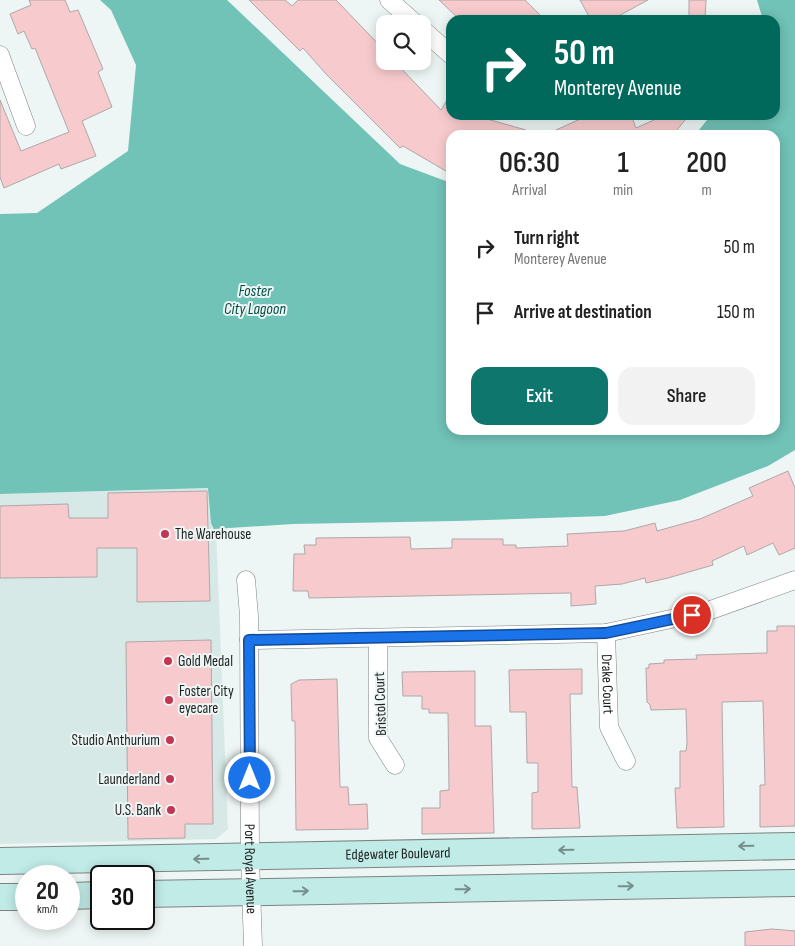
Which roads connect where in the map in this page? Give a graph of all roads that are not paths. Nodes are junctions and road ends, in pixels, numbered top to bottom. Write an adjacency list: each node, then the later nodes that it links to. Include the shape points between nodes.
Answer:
1 (390, 0): 2 (street)
2 (406, 15)
3 (431, 37): 4 (street)
4 (446, 51)
5 (0, 55): 6 (street)
6 (5, 85): 7 (street)
7 (26, 126)
8 (246, 580): 12 (street, Port Royal Avenue)
9 (795, 580): 10 (street, via 708,611)
10 (606, 633): 11 (street); 13 (street, Drake Court, via 609,727)
11 (378, 639): 12 (street); 14 (street, Bristol Court, via 378,738)
12 (249, 640): 16 (street, Port Royal Avenue)
13 (626, 761)
14 (395, 765)
15 (795, 846): 16 (street, Edgewater Boulevard, one-way to 16)
16 (250, 858): 17 (street, Edgewater Boulevard, one-way to 17); 19 (street, Port Royal Avenue)
17 (0, 861)
18 (795, 883): 19 (street, one-way to 18)
19 (252, 892): 20 (street); 23 (street, Port Royal Avenue)
20 (155, 894)
21 (0, 897): 22 (street)
22 (15, 897)
23 (253, 946)

